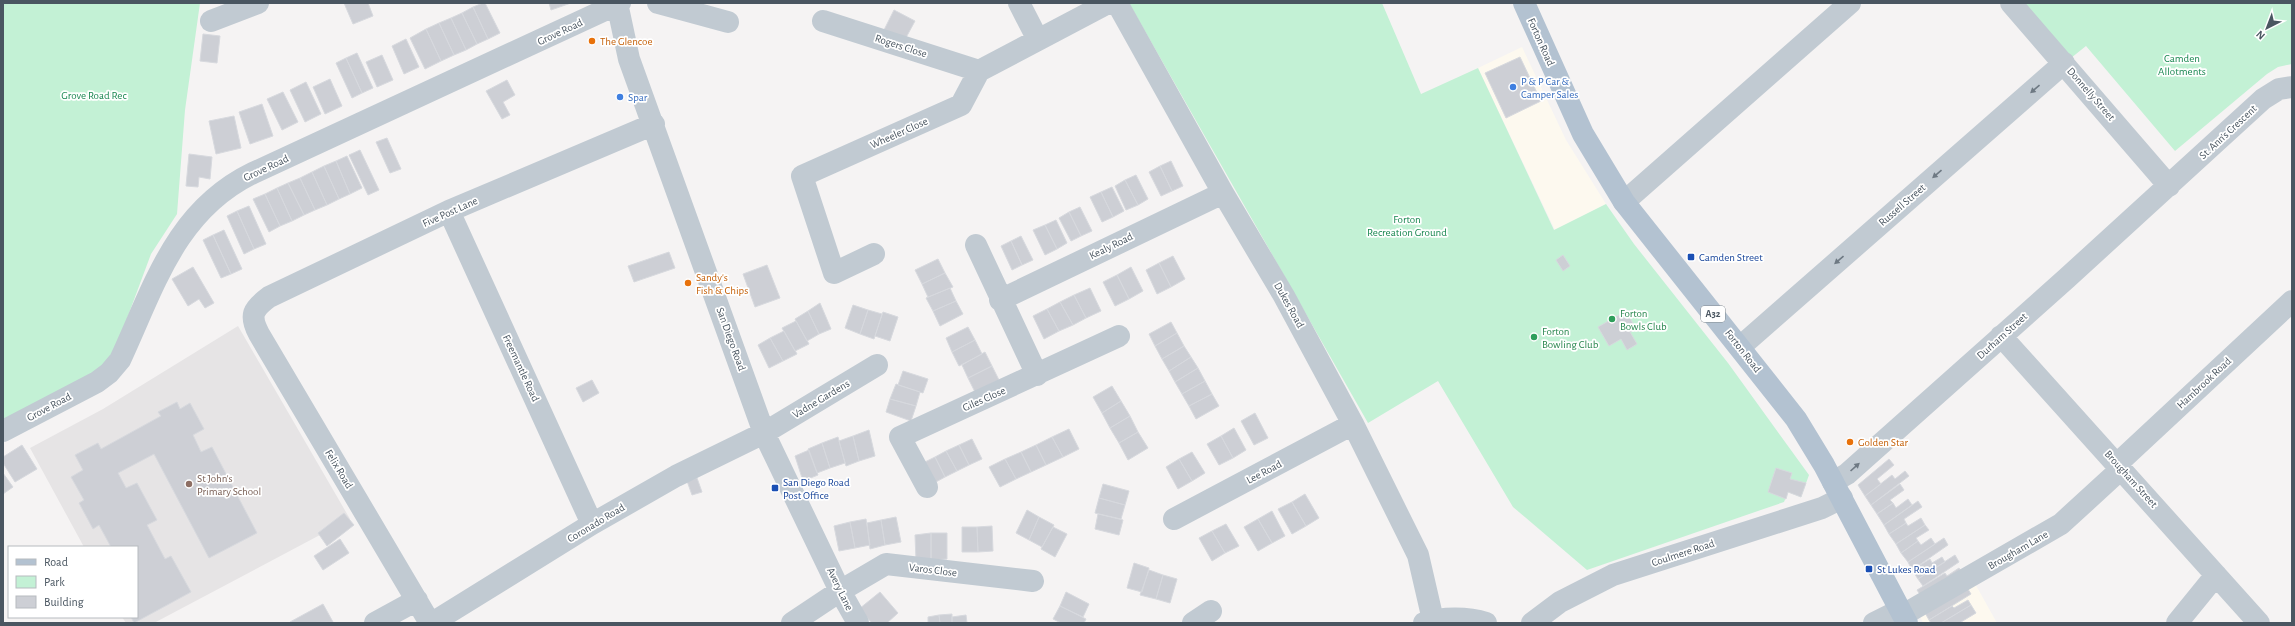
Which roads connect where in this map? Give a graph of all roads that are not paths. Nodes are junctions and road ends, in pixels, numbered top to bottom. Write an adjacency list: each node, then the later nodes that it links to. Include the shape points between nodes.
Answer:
1 (258, 3): 10 (street)
2 (658, 3): 12 (street)
3 (1019, 3): 13 (street)
4 (1108, 3): 13 (street)
5 (1117, 3): 19 (street, Dukes Road)
6 (1850, 3): 20 (street)
7 (2011, 3): 14 (street, Donnelly Street)
8 (618, 4): 17 (street, San Diego Road, via 629,59); 33 (street, Grove Road, via 227,187 198,212 180,235 120,360 109,373 97,382)
9 (1529, 5): 20 (main road, Forton Road / A32, via 1583,134)
10 (211, 21)
11 (823, 21): 15 (street, Rogers Close)
12 (728, 22)
13 (1038, 40): 15 (street)
14 (2064, 63): 18 (street, Donnelly Street); 29 (street, Russell Street, one-way to 29)
15 (979, 71): 23 (street, Wheeler Close, via 961,106 802,176 834,274)
16 (2292, 87): 18 (street, St. Ann's Crescent, via 2279,89 2263,99)
17 (654, 124): 21 (street, Five Post Lane); 34 (street, San Diego Road)
18 (2169, 186): 28 (street, Durham Street)
19 (1223, 193): 24 (street, Kealy Road); 32 (street, Dukes Road, via 1284,296)
20 (1624, 202): 29 (main road, Forton Road / A32)
21 (449, 211): 26 (street, Five Post Lane, via 269,297); 39 (street, Freemantle Road)
22 (976, 245): 24 (street)
23 (874, 254)
24 (1000, 300): 31 (street)
25 (2292, 301): 35 (street, Hambrook Road)
26 (253, 313): 44 (street, Felix Road, via 252,319 259,334)
27 (1118, 336): 31 (street, Giles Close)
28 (2001, 336): 35 (street, Brougham Street); 37 (street, Durham Street, one-way to 28, via 1848,474)
29 (1740, 347): 37 (main road, Forton Road / A32, via 1796,419)
30 (877, 365): 34 (street, Vadne Gardens)
31 (1037, 375): 36 (street, Giles Close, via 900,437)
32 (1353, 424): 38 (street, Lee Road); 46 (street, Dukes Road, via 1418,555)
33 (3, 431)
34 (764, 433): 39 (street, Coronado Road, via 676,476); 40 (street, San Diego Road)
35 (2119, 466): 41 (street, Brougham Street); 45 (street, Brougham Lane, via 2061,524)
36 (927, 487)
37 (1837, 490): 45 (main road, Forton Road / A32); 52 (street, Coulmere Road, via 1822,508 1612,576 1560,602)
38 (1174, 519)
39 (592, 524): 48 (street, Coronado Road)
40 (824, 554): 43 (street, Avery Lane)
41 (2216, 575): 54 (street); 55 (street, Brougham Street)
42 (1034, 581): 43 (street, Varos Close, via 886,564)
43 (840, 591): 49 (street, Varos Close); 50 (street, Avery Lane)
44 (418, 600): 47 (street); 48 (street, Felix Road)
45 (1903, 616): 53 (street, Brougham Lane)
46 (1428, 622): 51 (street, via 1462,619)
47 (375, 623)
48 (431, 623)
49 (792, 623)
50 (858, 623)
51 (1486, 623)
52 (1532, 623)
53 (1874, 623)
54 (2177, 623)
55 (2259, 623)

